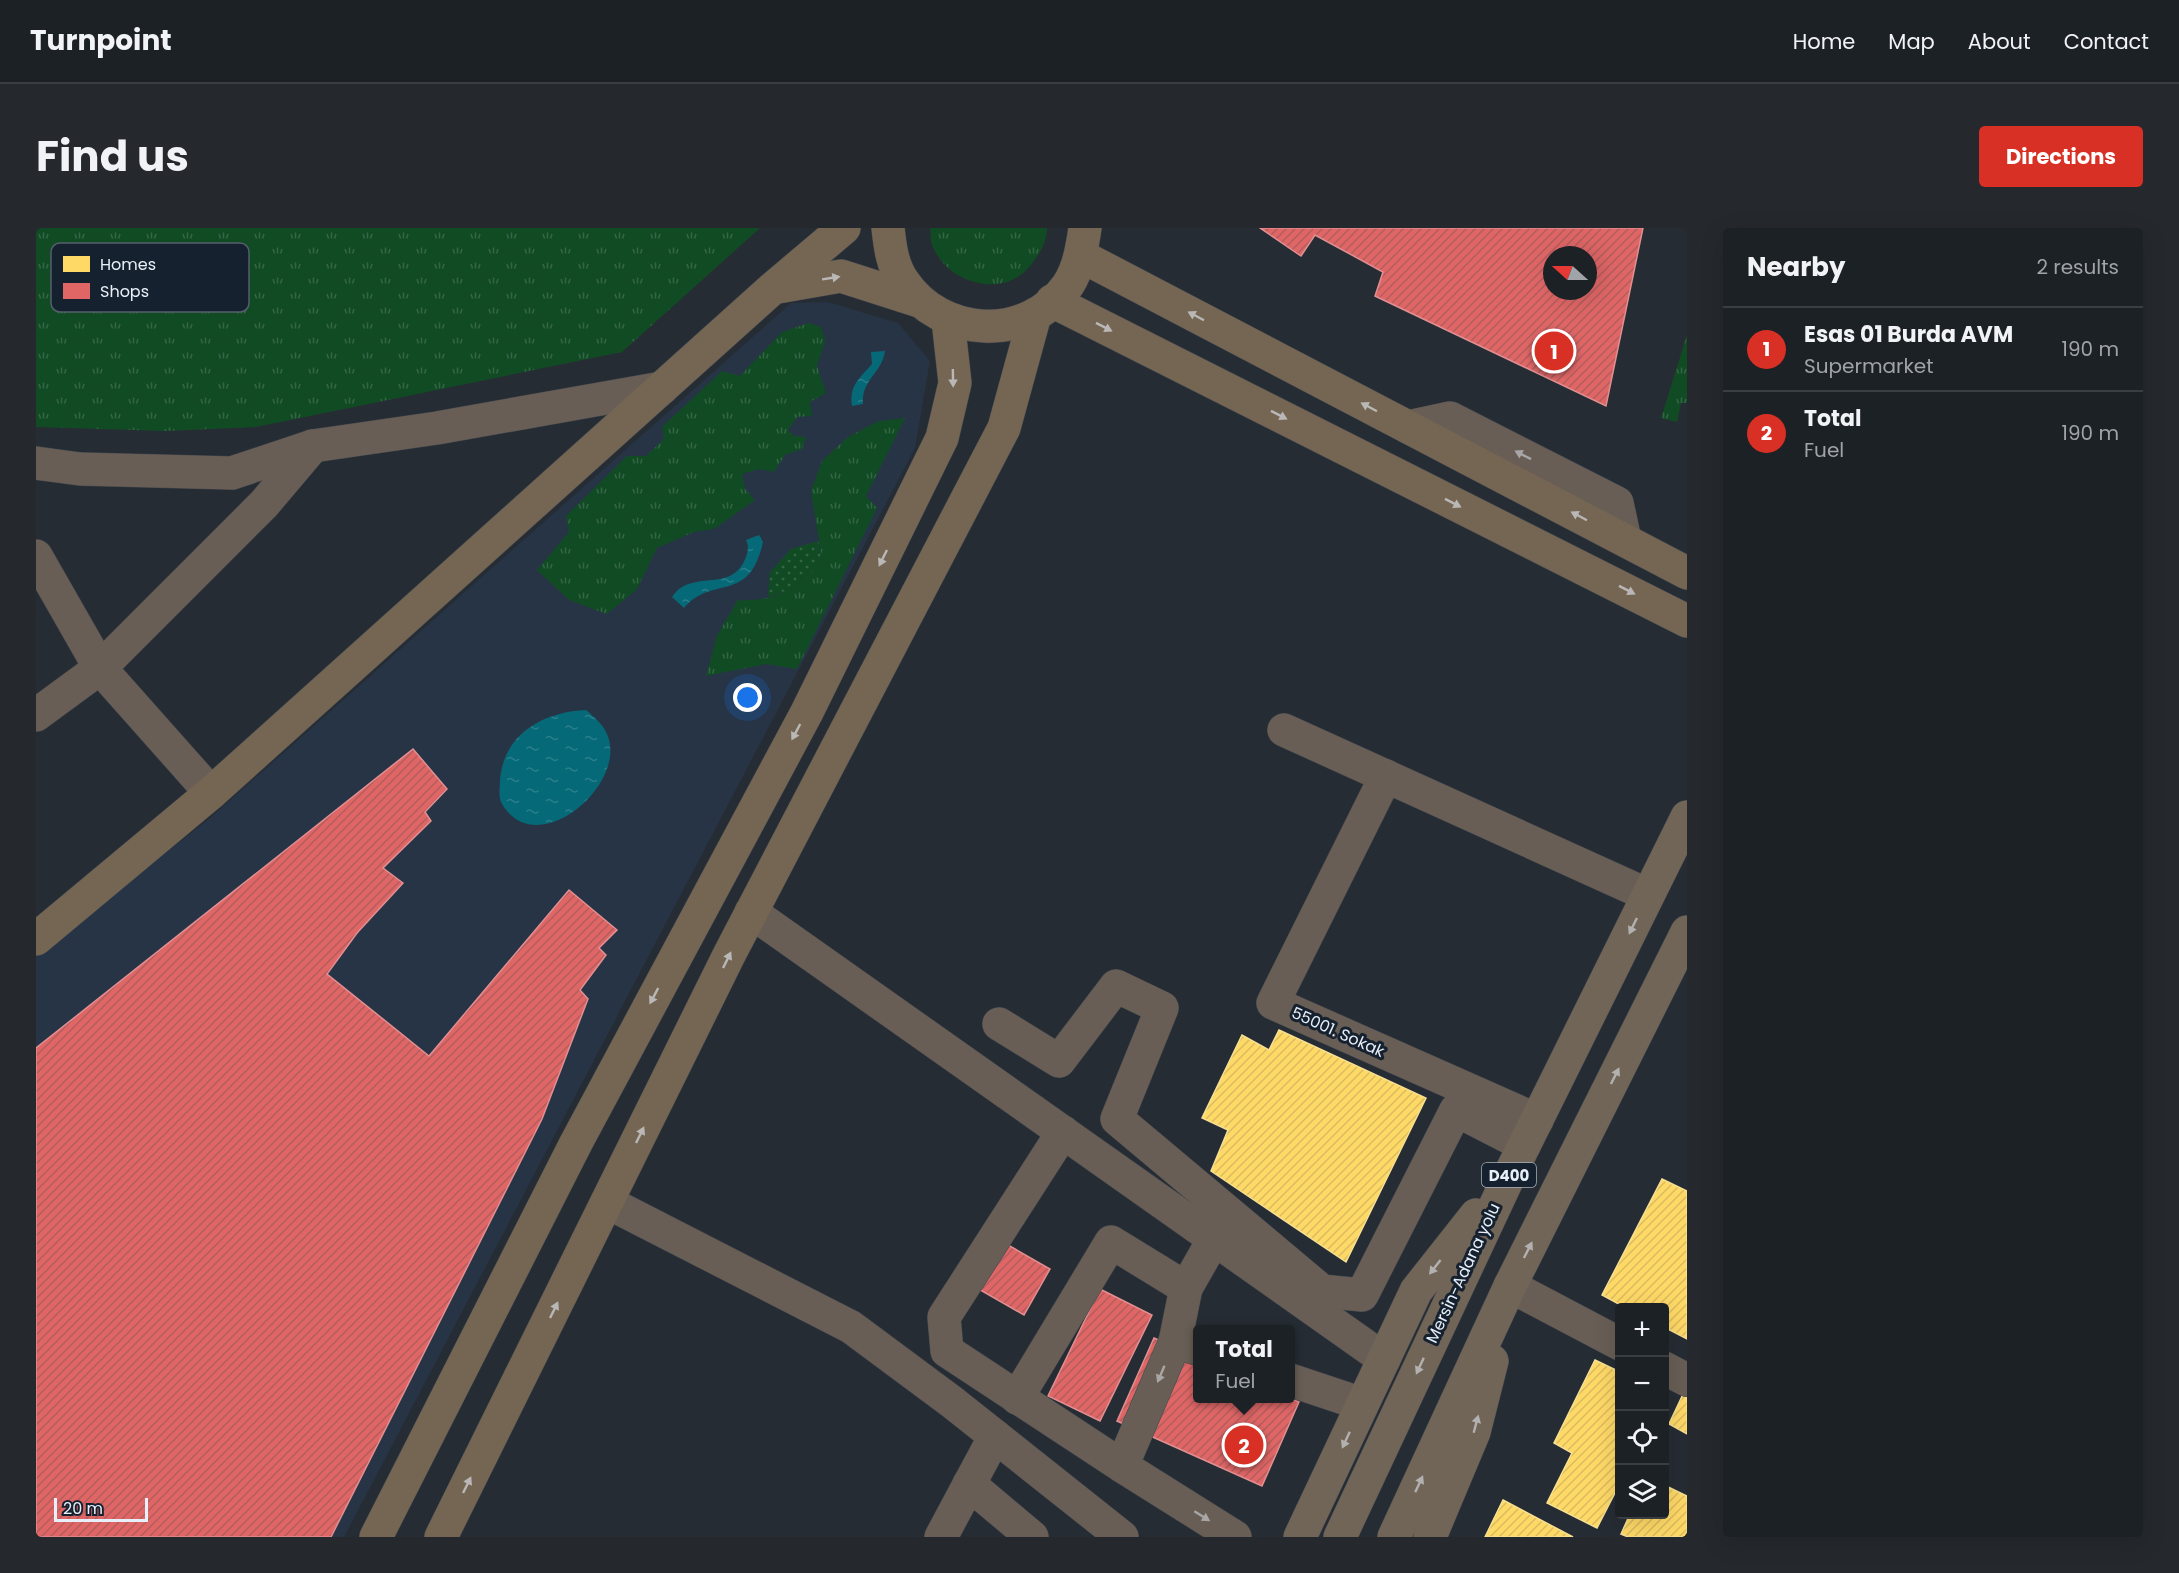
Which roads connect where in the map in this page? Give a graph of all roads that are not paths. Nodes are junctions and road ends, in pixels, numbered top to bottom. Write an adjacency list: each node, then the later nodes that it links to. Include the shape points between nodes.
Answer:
1 (844, 228): 4 (main road)
2 (888, 228): 5 (main road, via 891,254 902,280)
3 (1083, 242): 6 (main road, via 1068,285); 14 (main road, one-way to 3, via 1408,427)
4 (773, 288): 5 (main road, one-way to 5, via 840,276); 8 (main road)
5 (920, 301): 7 (main road)
6 (1043, 308): 7 (main road, via 1014,323 980,327); 15 (main road, one-way to 15); 23 (main road, via 1004,428)
7 (948, 320): 44 (main road, one-way to 44, via 955,383 942,438 807,712 571,1152)
8 (662, 388): 9 (street); 20 (main road)
9 (313, 446): 11 (street, via 232,473); 16 (street, via 264,504)
10 (36, 463): 11 (street)
11 (80, 469): 12 (street)
12 (36, 479)
13 (36, 556): 16 (street)
14 (1687, 573)
15 (1687, 621)
16 (100, 668): 17 (street); 20 (street)
17 (36, 715)
18 (1284, 730): 19 (street)
19 (1386, 776): 22 (street); 28 (street, 55001. Sokak, via 1273,1003)
20 (211, 793): 25 (main road)
21 (1687, 817): 22 (highway, Mersin-Adana yolu / D400)
22 (1648, 894): 28 (highway, Mersin-Adana yolu / D400, one-way to 28)
23 (751, 912): 27 (street); 29 (main road, one-way to 23)
24 (1687, 932): 31 (highway, D400, one-way to 24)
25 (36, 939)
26 (999, 1024): 28 (street, via 1059,1061 1116,986 1162,1008 1117,1119 1322,1291 1362,1295 1456,1110)
27 (1063, 1132): 30 (street); 39 (street, via 944,1317 947,1351)
28 (1524, 1146): 35 (highway, one-way to 35, via 1416,1291); 51 (highway, Mersin-Adana yolu / D400, one-way to 51)
29 (607, 1202): 41 (street, via 851,1327); 45 (main road, one-way to 29)
30 (1214, 1239): 32 (street); 35 (street)
31 (1510, 1286): 33 (street); 52 (highway, D400, one-way to 31); 53 (highway, one-way to 31, via 1474,1432)
32 (1186, 1288): 34 (street); 39 (street, via 1111,1242)
33 (1615, 1341)
34 (1186, 1346): 42 (street, one-way to 42)
35 (1384, 1359): 40 (highway)
36 (1669, 1370): 37 (street)
37 (1687, 1380)
38 (1295, 1382): 40 (street)
39 (1017, 1398): 42 (street)
40 (1362, 1404): 50 (highway, one-way to 50)
41 (995, 1436): 43 (street); 48 (street)
42 (1122, 1466): 49 (street, one-way to 49)
43 (969, 1484): 46 (street); 47 (street)
44 (376, 1537)
45 (441, 1537)
46 (941, 1537)
47 (1032, 1537)
48 (1122, 1537)
49 (1235, 1537)
50 (1300, 1537)
51 (1340, 1537)
52 (1394, 1537)
53 (1430, 1537)

